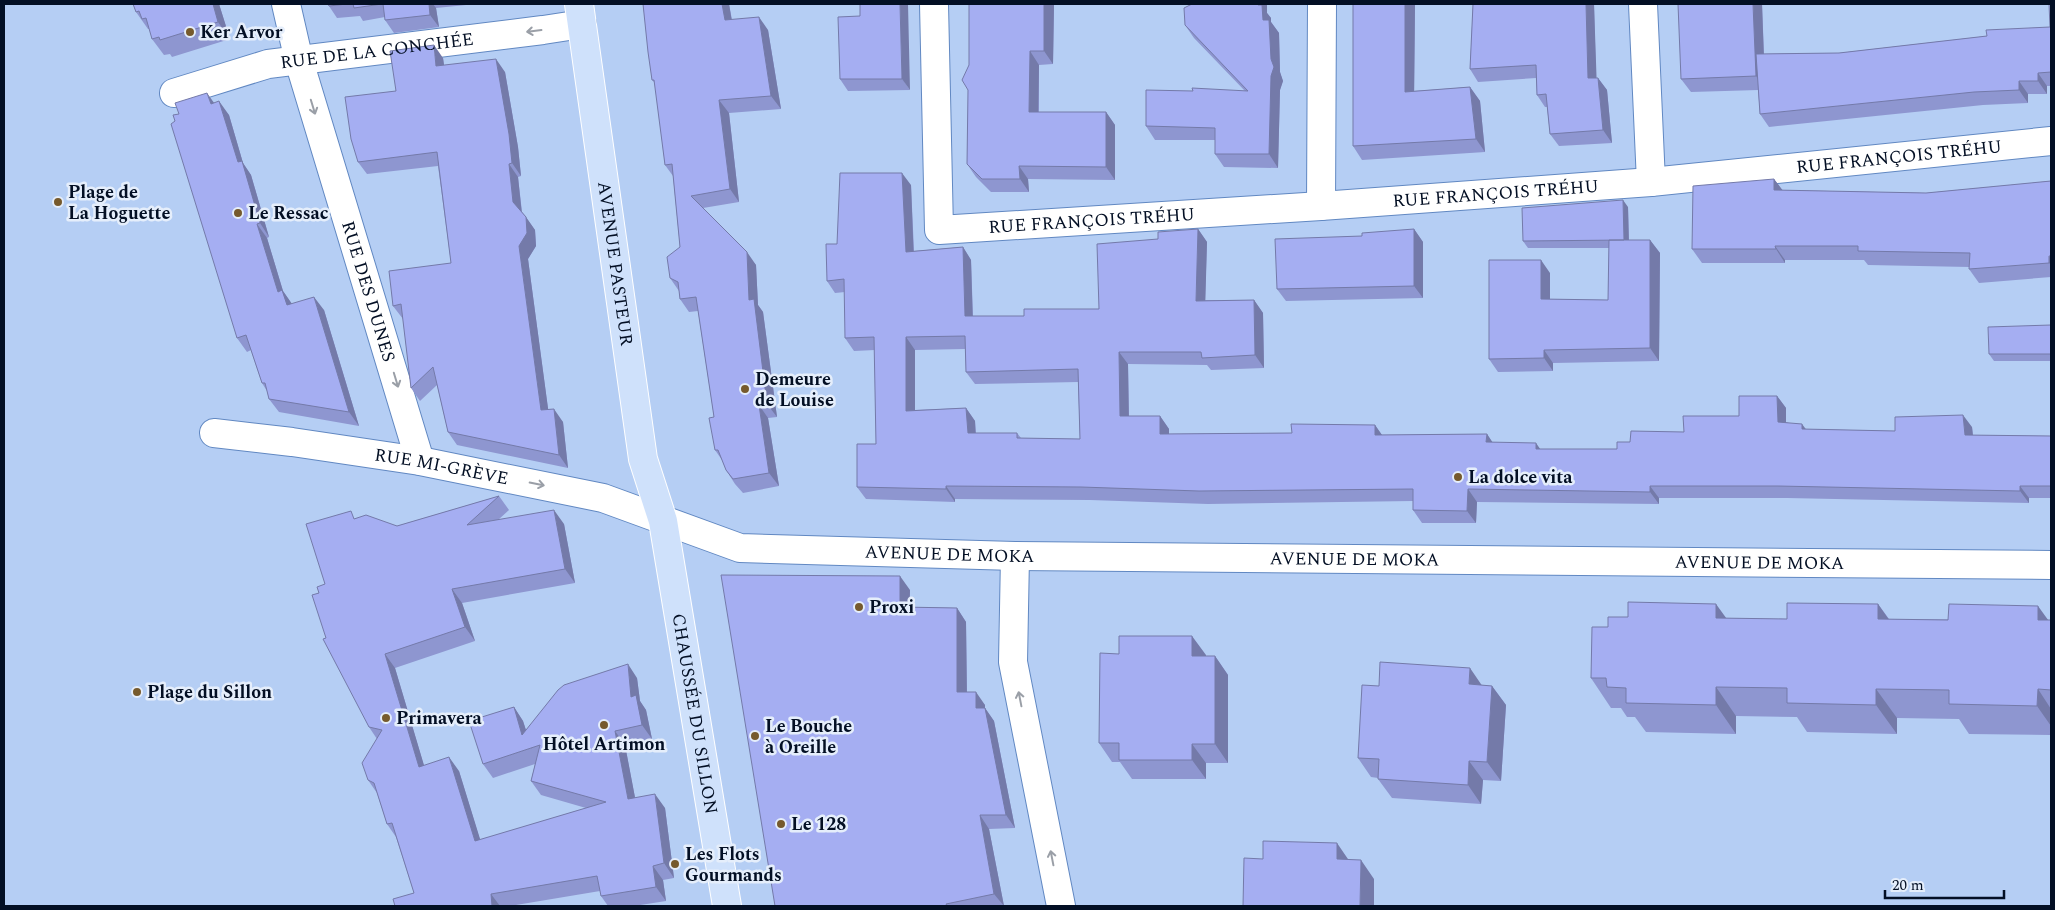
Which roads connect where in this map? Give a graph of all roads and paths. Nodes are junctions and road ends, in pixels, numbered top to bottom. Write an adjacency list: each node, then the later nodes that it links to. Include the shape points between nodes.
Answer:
1 (286, 4): 6 (street, RUE DES DUNES)
2 (934, 4): 10 (street, RUE FRANÇOIS TRÉHU, via 939,230)
3 (1322, 4): 10 (street)
4 (1644, 4): 9 (street)
5 (581, 14): 6 (street, RUE DE LA CONCHÉE, one-way to 6, via 542,30); 13 (main road, AVENUE PASTEUR, via 643,459)
6 (299, 61): 7 (street, RUE DE LA CONCHÉE, via 268,64); 12 (street, RUE DES DUNES, one-way to 12)
7 (174, 93)
8 (2051, 141): 9 (street, RUE FRANÇOIS TRÉHU)
9 (1651, 182): 10 (street, RUE FRANÇOIS TRÉHU)
10 (1321, 206)
11 (214, 433): 12 (street, RUE MI-GRÈVE)
12 (420, 461): 13 (street, RUE MI-GRÈVE, one-way to 13, via 603,498)
13 (663, 521): 14 (street, AVENUE DE MOKA, via 740,548); 16 (main road, CHAUSSÉE DU SILLON)
14 (1015, 556): 15 (street, AVENUE DE MOKA); 17 (street, one-way to 14, via 1013,662)
15 (2051, 565)
16 (727, 906)
17 (1062, 906)

